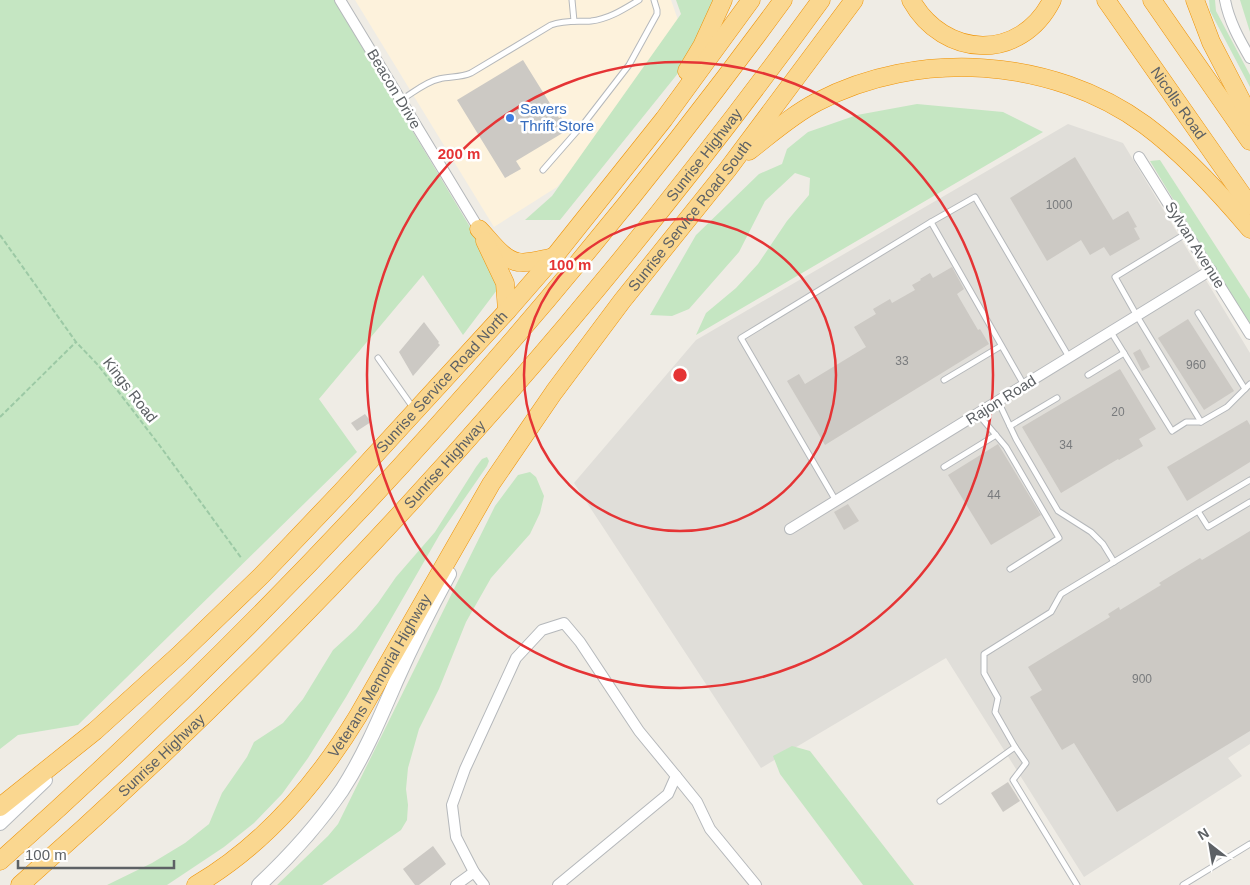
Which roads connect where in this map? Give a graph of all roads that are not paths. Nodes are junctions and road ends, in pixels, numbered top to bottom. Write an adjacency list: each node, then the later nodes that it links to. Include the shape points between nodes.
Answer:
1 (340, 0): 18 (street, Beacon Drive)
2 (572, 0): 16 (lane)
3 (639, 0): 16 (lane, via 601,19)
4 (654, 0): 23 (lane, via 656,14 629,65)
5 (722, 0): 24 (highway, via 694,61 626,153)
6 (751, 0): 24 (highway, Sunrise Service Road North, via 664,119)
7 (783, 0): 69 (highway, Sunrise Highway, via 610,225 414,452 208,666)
8 (821, 0): 71 (highway, Sunrise Highway, via 637,240 450,458 245,674)
9 (854, 0): 22 (highway, Sunrise Service Road South)
10 (911, 0): 11 (highway, via 924,20 942,34 962,42 985,45 1007,41 1027,31 1042,17)
11 (1052, 0)
12 (1106, 0): 25 (highway, Nicolls Road)
13 (1152, 0): 20 (highway)
14 (1195, 0): 19 (highway, via 1210,42)
15 (1225, 0): 17 (street, via 1238,37)
16 (574, 21): 18 (lane, via 552,25 471,73 433,81)
17 (1250, 58)
18 (400, 100): 28 (street, Beacon Drive)
19 (1250, 117)
20 (1250, 141)
21 (1139, 157): 29 (street, Sylvan Avenue)
22 (728, 169): 27 (highway, via 799,112 857,84 926,68 1003,70 1066,85 1128,114 1174,149); 52 (highway, Sunrise Service Road South, via 593,337)
23 (543, 170)
24 (596, 203): 30 (highway, Sunrise Service Road North)
25 (1250, 206)
26 (931, 222): 37 (lane); 40 (lane, via 975,197); 56 (lane, via 741,338)
27 (1250, 229)
28 (479, 230): 30 (highway, via 513,260 525,262); 32 (highway, via 505,283)
29 (1187, 233): 31 (street, Sylvan Avenue); 34 (lane, via 1115,277)
30 (554, 257): 32 (highway, Sunrise Service Road North)
31 (1211, 270): 34 (street, Rajon Road); 36 (street, Sylvan Avenue)
32 (507, 311): 48 (highway, Sunrise Service Road North)
33 (1198, 312): 45 (lane)
34 (1137, 316): 35 (street, Rajon Road); 50 (lane)
35 (1111, 332): 38 (lane); 40 (street, Rajon Road)
36 (1250, 334)
37 (1002, 346): 42 (lane); 44 (lane)
38 (1124, 353): 41 (lane); 50 (lane, via 1172,431 1186,422)
39 (378, 358): 48 (lane)
40 (1069, 358): 44 (street, Rajon Road)
41 (1088, 375)
42 (944, 380)
43 (1250, 384): 45 (lane)
44 (1024, 385): 47 (street, Rajon Road)
45 (1245, 389): 50 (lane, via 1227,407)
46 (1057, 398): 51 (lane)
47 (998, 401): 49 (street, Rajon Road); 51 (lane)
48 (415, 411): 62 (highway, Sunrise Service Road North, via 262,575)
49 (978, 414): 53 (lane); 56 (street, Rajon Road)
50 (1201, 422)
51 (1010, 426): 60 (lane, via 1058,511 1091,532)
52 (526, 434): 72 (highway, Veterans Memorial Highway, via 491,484 338,748 316,778 264,834); 73 (main road, via 428,612 353,770 311,830)
53 (996, 435): 54 (lane); 61 (lane, via 1059,538)
54 (944, 467)
55 (1250, 480): 58 (lane)
56 (836, 502): 59 (street, Rajon Road)
57 (1250, 502): 58 (lane, via 1208,527)
58 (1198, 511): 60 (lane)
59 (790, 530)
60 (1114, 562): 63 (lane, via 1061,594 1051,612 984,654 984,673 998,698 995,712)
61 (1010, 569)
62 (95, 731): 66 (highway); 67 (main road)
63 (1015, 747): 65 (lane); 78 (lane, via 1026,764 1013,780)
64 (676, 776): 70 (street, via 639,731 564,623 542,630 516,658 452,805 456,837); 76 (street, via 668,794); 77 (street, via 697,802 710,829)
65 (940, 801)
66 (0, 807)
67 (0, 823)
68 (1250, 844): 79 (lane)
69 (0, 861)
70 (474, 872): 74 (street); 75 (street)
71 (20, 885)
72 (196, 885)
73 (259, 885)
74 (456, 885)
75 (484, 885)
76 (558, 885)
77 (756, 885)
78 (1077, 885)
79 (1184, 885)

